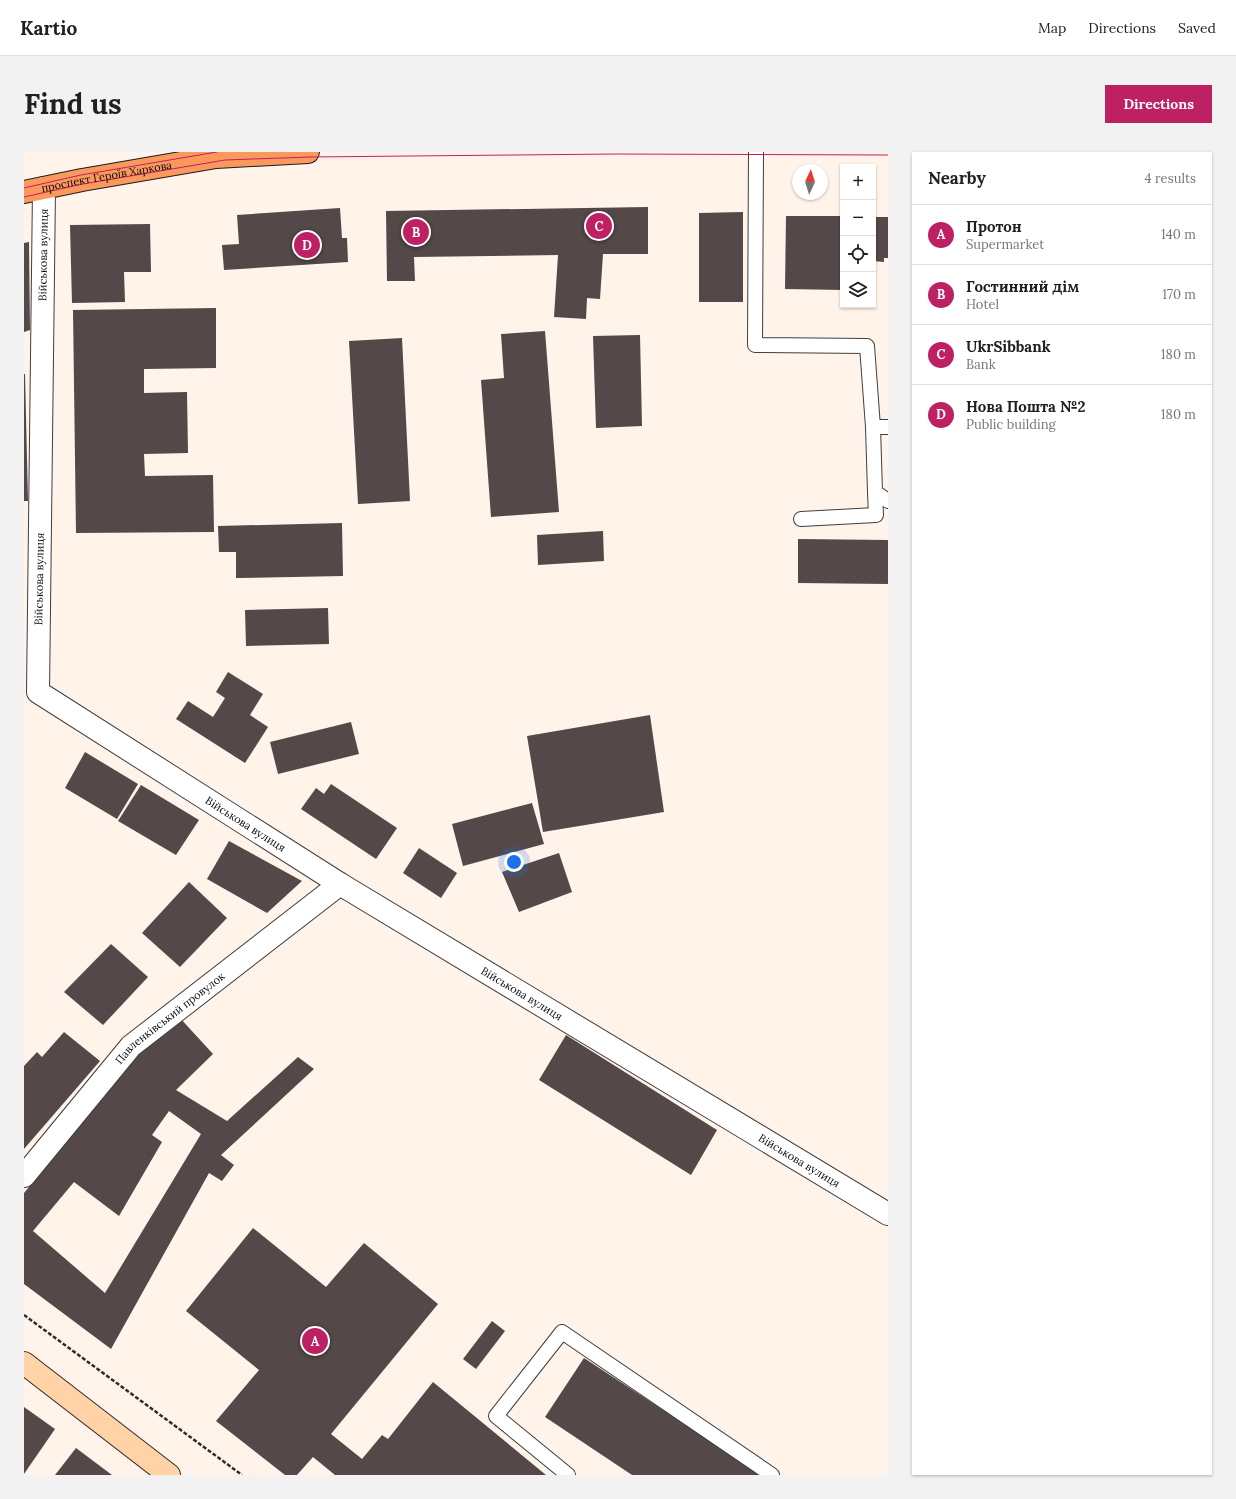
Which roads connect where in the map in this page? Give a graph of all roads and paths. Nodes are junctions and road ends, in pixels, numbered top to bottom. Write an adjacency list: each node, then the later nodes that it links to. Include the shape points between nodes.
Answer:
1 (308, 152): 3 (main road, проспект Героїв Харкова)
2 (756, 152): 5 (lane, via 755,345 867,346)
3 (215, 154): 4 (main road, проспект Героїв Харкова)
4 (34, 190): 10 (street, Військова вулиця, via 38,692)
5 (872, 426): 6 (lane); 7 (lane)
6 (888, 427)
7 (875, 492): 8 (lane); 9 (lane, via 876,515)
8 (888, 501)
9 (800, 519)
10 (340, 884): 11 (street, Павленківський провулок, via 131,1046); 12 (street, Військова вулиця)
11 (24, 1176)
12 (888, 1214)
13 (24, 1315): 16 (path)
14 (26, 1368): 15 (main road)
15 (169, 1475)
16 (242, 1475)
17 (568, 1475): 18 (lane, via 496,1416 562,1332)
18 (772, 1475)

